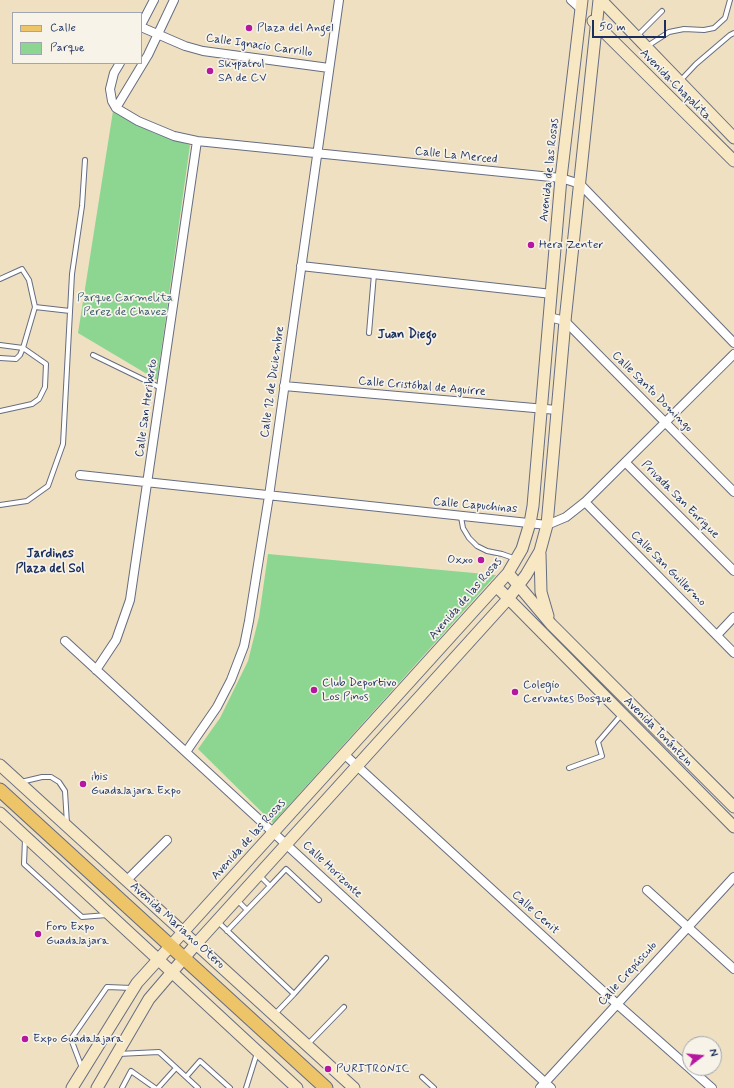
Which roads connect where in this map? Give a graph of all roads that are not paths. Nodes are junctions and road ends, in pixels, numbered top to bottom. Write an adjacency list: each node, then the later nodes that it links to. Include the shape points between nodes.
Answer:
1 (154, 0): 9 (street)
2 (174, 0): 13 (street)
3 (339, 0): 17 (street, Calle 12 de Diciembre)
4 (571, 0): 7 (street)
5 (600, 0): 10 (street); 14 (street, Avenida Chapalita)
6 (730, 0): 15 (lane, via 726,18 714,28 669,32)
7 (582, 5): 10 (street, Avenida Chapalita); 27 (street, Avenida de las Rosas)
8 (662, 11): 14 (lane)
9 (142, 24)
10 (596, 24): 21 (street, Avenida Chapalita); 28 (street)
11 (142, 27): 13 (street, Calle Ignacio Carrillo)
12 (734, 33): 18 (lane, via 696,64)
13 (158, 35): 17 (street, Calle Ignacio Carrillo, via 203,51); 19 (street)
14 (636, 37): 15 (street, Avenida Chapalita)
15 (646, 47): 18 (street, Avenida Chapalita)
16 (119, 64): 19 (street, via 110,89)
17 (329, 68): 24 (street, Calle 12 de Diciembre)
18 (680, 82): 20 (street, Avenida Chapalita)
19 (116, 108): 23 (street, Calle La Merced, via 154,130)
20 (720, 124): 21 (street); 22 (street, Avenida Chapalita)
21 (708, 136): 26 (street, Avenida Chapalita)
22 (734, 138)
23 (197, 142): 24 (street, Calle La Merced); 45 (street, Calle San Heriberto)
24 (317, 154): 27 (street, Calle La Merced); 29 (street, Calle 12 de Diciembre)
25 (85, 160): 34 (lane)
26 (734, 162)
27 (561, 178): 28 (street, Calle La Merced); 32 (street, Avenida de las Rosas)
28 (580, 184): 36 (street); 38 (street, Calle La Merced)
29 (301, 266): 30 (street); 44 (street, Calle 12 de Diciembre)
30 (374, 274): 32 (street); 37 (lane)
31 (0, 279): 33 (lane, via 22,269 29,280)
32 (552, 294): 35 (street, Avenida de las Rosas)
33 (35, 307): 34 (lane); 40 (lane)
34 (70, 311): 56 (lane, via 63,444 48,486 27,501)
35 (549, 317): 36 (street); 46 (street, Avenida de las Rosas)
36 (565, 321): 47 (street); 49 (street, Calle Santo Domingo)
37 (369, 333)
38 (734, 343)
39 (0, 345): 40 (lane)
40 (23, 348): 43 (lane, via 16,359); 48 (lane, via 46,364 44,387 39,399 32,404)
41 (734, 354): 49 (street, Calle Capuchinas)
42 (93, 355): 45 (lane)
43 (0, 358)
44 (284, 386): 46 (street, Calle Cristóbal de Aguirre); 54 (street, Calle 12 de Diciembre)
45 (162, 388): 52 (street, Calle San Heriberto)
46 (541, 410): 47 (street, Calle Cristóbal de Aguirre); 58 (street, Avenida de las Rosas)
47 (557, 410): 59 (street)
48 (0, 411)
49 (666, 424): 50 (street, Calle Capuchinas); 53 (street, Calle Santo Domingo)
50 (626, 463): 55 (street, Calle Capuchinas); 62 (street, Privada San Enrique)
51 (80, 475): 52 (street, Calle Capuchinas)
52 (148, 483): 54 (street, Calle Capuchinas); 72 (street, Calle San Heriberto, via 130,600 116,640)
53 (734, 492)
54 (268, 496): 57 (street, Calle Capuchinas); 74 (street, Calle 12 de Diciembre, via 242,652 217,707)
55 (585, 502): 59 (street, Calle Capuchinas, via 566,517); 69 (street, Calle San Guillermo)
56 (0, 505)
57 (461, 517): 58 (street, Calle Capuchinas); 61 (lane, via 464,528 477,546 487,552)
58 (530, 523): 59 (street, Calle Capuchinas); 61 (street, Avenida de las Rosas)
59 (547, 525): 60 (street)
60 (540, 551): 65 (street); 68 (street, via 540,592)
61 (517, 559): 63 (street, Avenida de las Rosas)
62 (734, 571)
63 (508, 573): 64 (street, Avenida de las Rosas); 65 (street, Avenida Tonántzin)
64 (496, 586): 66 (street, Avenida Tonántzin); 75 (street, Avenida de las Rosas)
65 (519, 586): 66 (street); 68 (street, Avenida Tonántzin)
66 (508, 599): 73 (street, Avenida Tonántzin); 77 (street)
67 (734, 617): 69 (street)
68 (551, 624): 81 (street, Avenida Tonántzin)
69 (717, 635): 71 (street, Calle San Guillermo)
70 (65, 641): 72 (street, Calle Horizonte)
71 (734, 653)
72 (96, 670): 74 (street, Calle Horizonte)
73 (622, 714): 78 (lane, via 598,742 602,756); 84 (street, Avenida Tonántzin)
74 (186, 752): 85 (street, Calle Horizonte)
75 (344, 754): 77 (street, Calle Cenit); 85 (street, Avenida de las Rosas)
76 (0, 765): 79 (street, Avenida Mariano Otero)
77 (357, 767): 88 (street); 111 (street, Calle Cenit)
78 (569, 768)
79 (20, 783): 83 (street, Avenida Mariano Otero); 83 (lane, via 42,777 51,777 59,782 64,791)
80 (0, 790): 103 (main road, Avenida Mariano Otero)
81 (734, 807)
82 (0, 813): 86 (street)
83 (67, 826): 91 (street, Avenida Mariano Otero)
84 (734, 827)
85 (274, 833): 88 (street, Calle Horizonte); 101 (street, Avenida de las Rosas)
86 (25, 836): 97 (street); 97 (lane, via 24,864 82,917)
87 (167, 840): 91 (street)
88 (286, 844): 89 (street); 121 (street, Calle Horizonte)
89 (259, 875): 92 (lane); 94 (street)
90 (734, 876): 99 (street, Calle Crepúsculo)
91 (126, 880): 101 (street, Avenida Mariano Otero)
92 (270, 886): 95 (lane, via 286,869); 96 (lane)
93 (647, 890): 99 (street)
94 (236, 899): 96 (lane); 98 (street)
95 (319, 900)
96 (247, 910): 100 (lane)
97 (110, 915): 106 (street)
98 (217, 921): 100 (lane); 102 (street)
99 (688, 927): 107 (street); 111 (street, Calle Crepúsculo)
100 (227, 931): 110 (lane)
101 (183, 932): 102 (street, Avenida Mariano Otero); 103 (street, Avenida de las Rosas)
102 (196, 944): 104 (street); 113 (street, Avenida Mariano Otero)
103 (170, 946): 104 (main road, Avenida Mariano Otero); 106 (street, Avenida de las Rosas)
104 (184, 958): 108 (street); 131 (main road, Avenida Mariano Otero)
105 (326, 958): 110 (lane)
106 (158, 959): 108 (street); 109 (street, Avenida de las Rosas)
107 (734, 969)
108 (172, 972): 115 (street); 116 (street, via 149,999)
109 (132, 988): 118 (street, Avenida de las Rosas); 118 (lane, via 107,987 71,1039)
110 (294, 994): 113 (lane)
111 (617, 1004): 121 (street, Calle Crepúsculo); 134 (street, Calle Cenit)
112 (344, 1007): 114 (lane)
113 (275, 1015): 114 (street, Avenida Mariano Otero)
114 (308, 1044): 132 (street, Avenida Mariano Otero)
115 (257, 1051): 129 (lane); 130 (street)
116 (118, 1054): 117 (lane, via 159,1052); 124 (street)
117 (176, 1068): 119 (lane); 127 (lane)
118 (83, 1070): 123 (street, Avenida de las Rosas)
119 (186, 1077): 122 (lane, via 200,1061); 128 (lane)
120 (422, 1077): 133 (lane)
121 (546, 1086)
122 (228, 1087)
123 (72, 1088)
124 (97, 1088)
125 (122, 1088): 126 (lane, via 131,1071)
126 (155, 1088)
127 (158, 1088)
128 (198, 1088)
129 (246, 1088)
130 (297, 1088)
131 (326, 1088)
132 (354, 1088)
133 (434, 1088)
134 (712, 1088)

